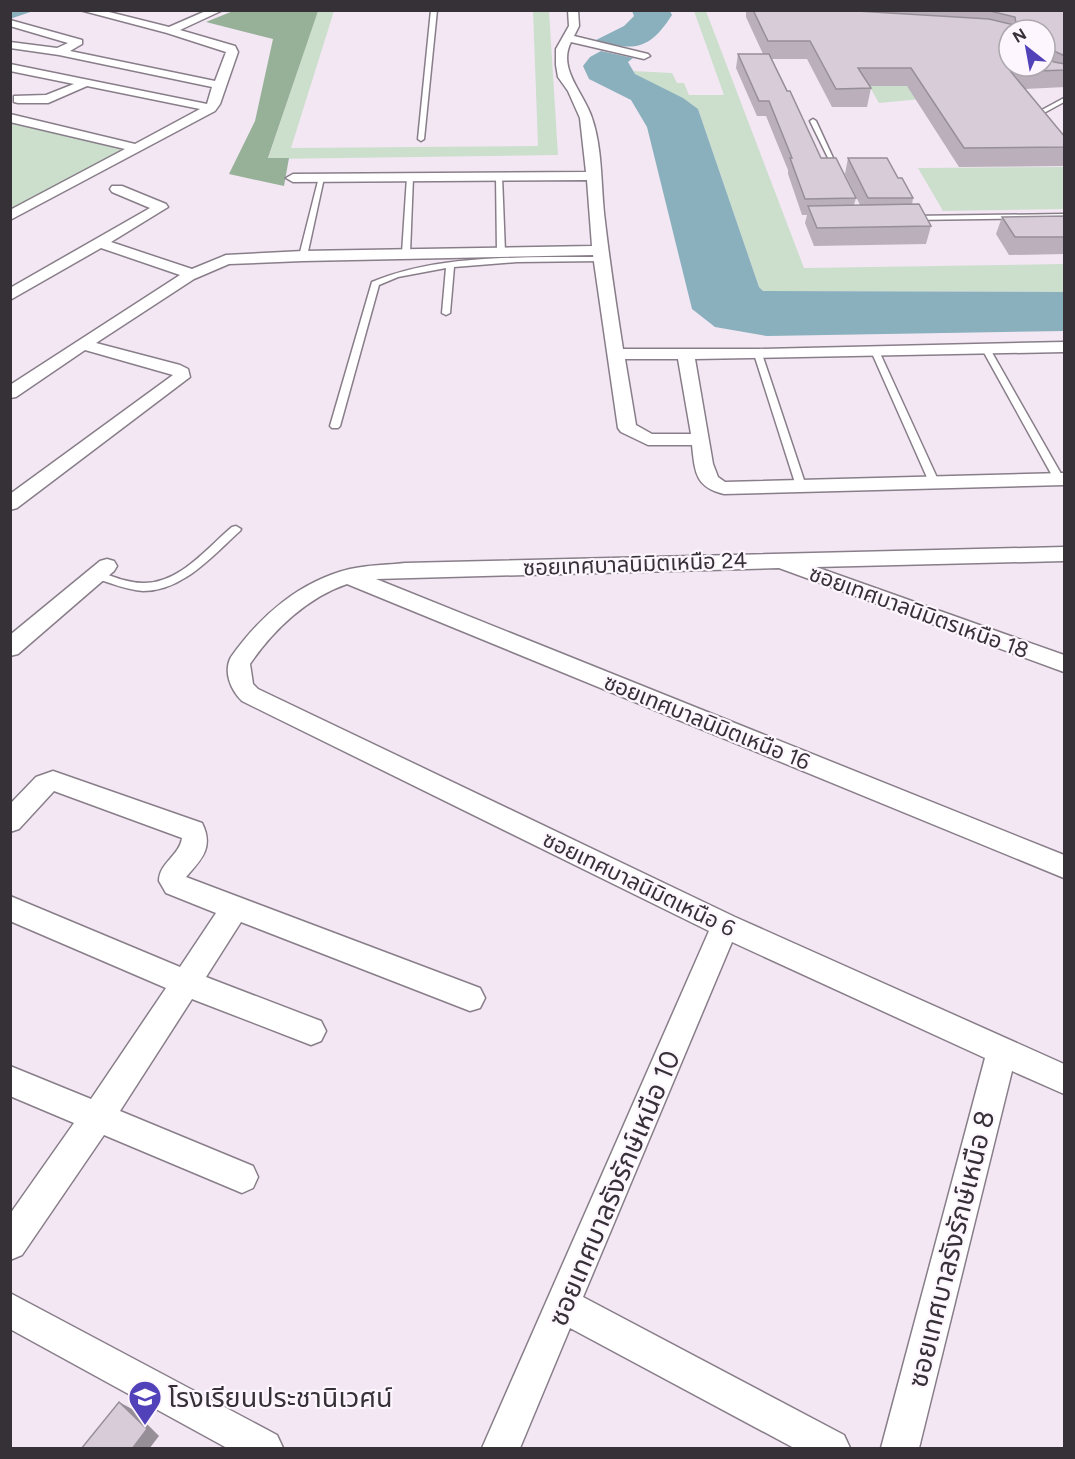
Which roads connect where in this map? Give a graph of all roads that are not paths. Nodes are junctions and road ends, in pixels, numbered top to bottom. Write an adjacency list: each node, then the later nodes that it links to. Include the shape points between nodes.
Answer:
1 (85, 10): 6 (street)
2 (218, 10): 6 (street)
3 (434, 10): 22 (lane)
4 (573, 10): 7 (street, via 574,26)
5 (10, 23): 9 (street, via 78,42)
6 (170, 30): 13 (street, via 231,48)
7 (568, 38): 10 (street); 25 (street, via 562,49 564,77 586,118)
8 (10, 45): 9 (street)
9 (59, 52): 13 (street)
10 (644, 56)
11 (10, 67): 12 (street)
12 (85, 83): 14 (street); 15 (street, via 48,99)
13 (219, 85): 18 (street)
14 (128, 92): 16 (street); 18 (street)
15 (18, 99)
16 (108, 99)
17 (1065, 100): 21 (lane, via 1040,113 1037,117)
18 (211, 108): 23 (street)
19 (10, 118): 23 (street)
20 (813, 121): 29 (lane)
21 (1044, 125)
22 (422, 139)
23 (137, 148): 31 (street)
24 (499, 176): 25 (street); 26 (street); 35 (lane)
25 (594, 176): 37 (street)
26 (410, 177): 28 (street); 36 (lane)
27 (293, 178): 28 (street)
28 (321, 178): 38 (lane)
29 (842, 179)
30 (117, 189): 34 (street, via 161,207)
31 (10, 216)
32 (1065, 216): 33 (lane)
33 (909, 218)
34 (99, 243): 40 (street); 41 (street)
35 (501, 252): 36 (street); 37 (street)
36 (405, 253): 38 (street)
37 (601, 254): 39 (lane); 47 (street)
38 (303, 256): 40 (street, via 226,260)
39 (450, 266): 42 (lane); 51 (lane, via 388,277 375,284)
40 (189, 276): 43 (street)
41 (10, 295)
42 (447, 313)
43 (82, 344): 50 (street); 56 (street, via 182,373)
44 (1065, 347): 45 (street)
45 (986, 349): 46 (street); 53 (lane)
46 (875, 351): 49 (street); 54 (lane)
47 (615, 354): 48 (street); 52 (street, via 627,428 648,439)
48 (686, 354): 49 (street); 52 (street)
49 (758, 354): 55 (lane)
50 (10, 393)
51 (335, 426)
52 (701, 440): 55 (street, via 706,479 712,486)
53 (1062, 479): 54 (street)
54 (934, 482): 55 (street)
55 (801, 486)
56 (10, 504)
57 (236, 530): 60 (lane, via 183,573 159,586 134,586)
58 (1065, 554): 59 (street, ซอยเทศบาลนิมิตเหนือ 24)
59 (774, 560): 61 (street, ซอยเทศบาลนิมิตเหนือ 24, via 405,570); 64 (street, ซอยเทศบาลนิมิตรเหนือ 18)
60 (102, 571): 62 (street)
61 (349, 576): 63 (street, ซอยเทศบาลนิมิตเหนือ 24, via 313,589 260,636); 66 (street, ซอยเทศบาลนิมิตเหนือ 16)
62 (10, 648)
63 (239, 663): 69 (street, ซอยเทศบาลนิมิตเหนือ 6, via 242,687 250,695)
64 (1065, 664)
65 (10, 822): 68 (street, via 45,784 53,781 194,831 196,843 172,875 172,881)
66 (1065, 867)
67 (10, 908): 70 (street)
68 (236, 908): 70 (street); 71 (street)
69 (724, 926): 73 (street, ซอยเทศบาลนิมิตเหนือ 6); 79 (street, ซอยเทศบาลรังรักษ์เหนือ 10)
70 (186, 983): 72 (street); 76 (street)
71 (470, 998)
72 (311, 1031)
73 (1002, 1050): 74 (street, ซอยเทศบาลนิมิตเหนือ 6); 84 (street, ซอยเทศบาลรังรักษ์เหนือ 8)
74 (1065, 1079)
75 (10, 1081): 76 (street)
76 (97, 1118): 77 (street); 78 (street)
77 (242, 1177)
78 (10, 1243)
79 (564, 1306): 82 (street, ซอยเทศบาลรังรักษ์เหนือ 10); 83 (street)
80 (12, 1314): 81 (street)
81 (264, 1449)
82 (501, 1449)
83 (831, 1449)
84 (900, 1449)

